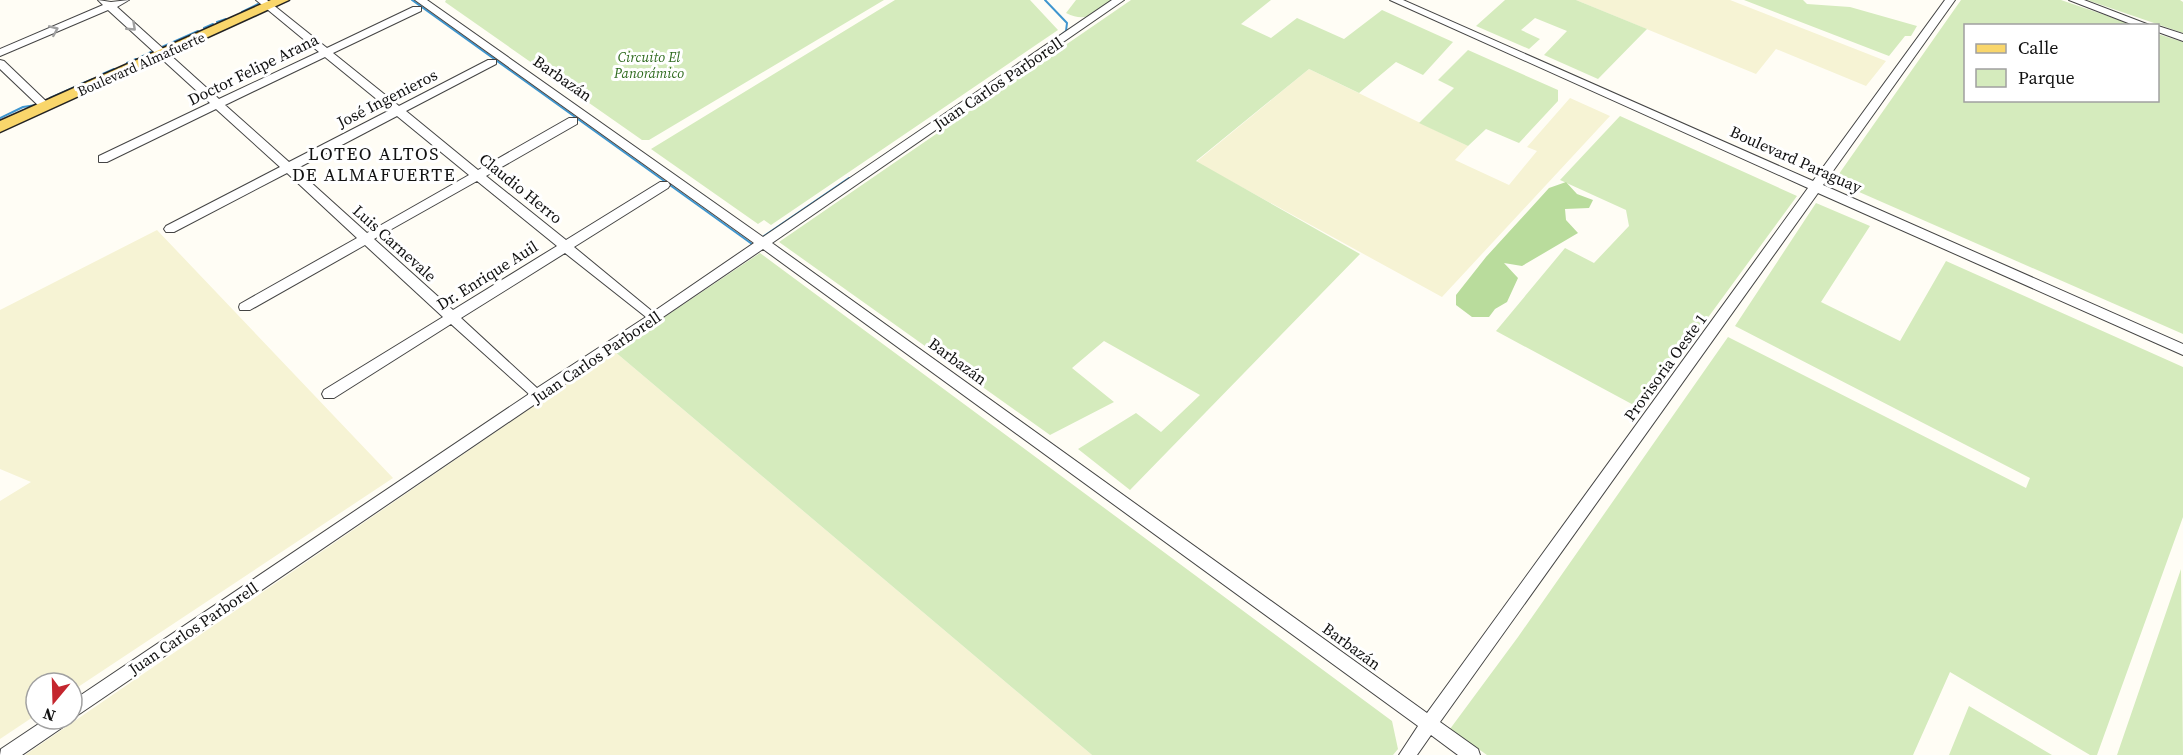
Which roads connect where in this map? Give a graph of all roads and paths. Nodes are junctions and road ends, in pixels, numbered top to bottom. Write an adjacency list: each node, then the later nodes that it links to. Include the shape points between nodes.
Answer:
1 (124, 0): 7 (street)
2 (1119, 0): 29 (street, Juan Carlos Parborell)
3 (1395, 0): 26 (street, Boulevard Paraguay)
4 (1950, 0): 26 (street, Provisoria Oeste 1)
5 (2074, 0): 9 (street)
6 (271, 2): 12 (street, Claudio Herro); 14 (main road, Boulevard Almafuerte)
7 (107, 3): 13 (street, one-way to 7); 14 (street, Luis Carnevale, one-way to 14)
8 (425, 3): 12 (street, Doctor Felipe Arana); 29 (street, Barbazán)
9 (2141, 24)
10 (2159, 30): 11 (street)
11 (2183, 38)
12 (326, 52): 17 (street, Doctor Felipe Arana); 19 (street, Claudio Herro)
13 (0, 53)
14 (161, 54): 17 (street, Luis Carnevale); 18 (main road, Boulevard Almafuerte)
15 (492, 62): 19 (street, José Ingenieros)
16 (0, 63): 18 (street)
17 (218, 104): 22 (street, Doctor Felipe Arana); 23 (street, Luis Carnevale)
18 (46, 107): 21 (main road, Boulevard Almafuerte)
19 (398, 111): 23 (street, José Ingenieros); 24 (street, Claudio Herro)
20 (573, 121): 24 (street)
21 (0, 127)
22 (103, 159)
23 (288, 168): 27 (street, José Ingenieros); 28 (street, Luis Carnevale)
24 (478, 175): 28 (street); 30 (street, Claudio Herro)
25 (664, 185): 30 (street, Dr. Enrique Auil)
26 (1817, 187): 34 (street, Boulevard Paraguay); 38 (street, Provisoria Oeste 1)
27 (170, 230)
28 (365, 239): 31 (street); 33 (street, Luis Carnevale)
29 (763, 243): 37 (street, Juan Carlos Parborell); 38 (street, Barbazán)
30 (566, 246): 32 (street, Claudio Herro); 33 (street, Dr. Enrique Auil)
31 (245, 307)
32 (647, 312)
33 (452, 316): 35 (street, Luis Carnevale); 36 (street, Dr. Enrique Auil)
34 (2183, 350)
35 (531, 390)
36 (328, 394)
37 (84, 703)
38 (1430, 724): 41 (street, Provisoria Oeste 1); 42 (street, Barbazán)
39 (42, 731): 40 (street)
40 (7, 755)
41 (1407, 755)
42 (1472, 755)

